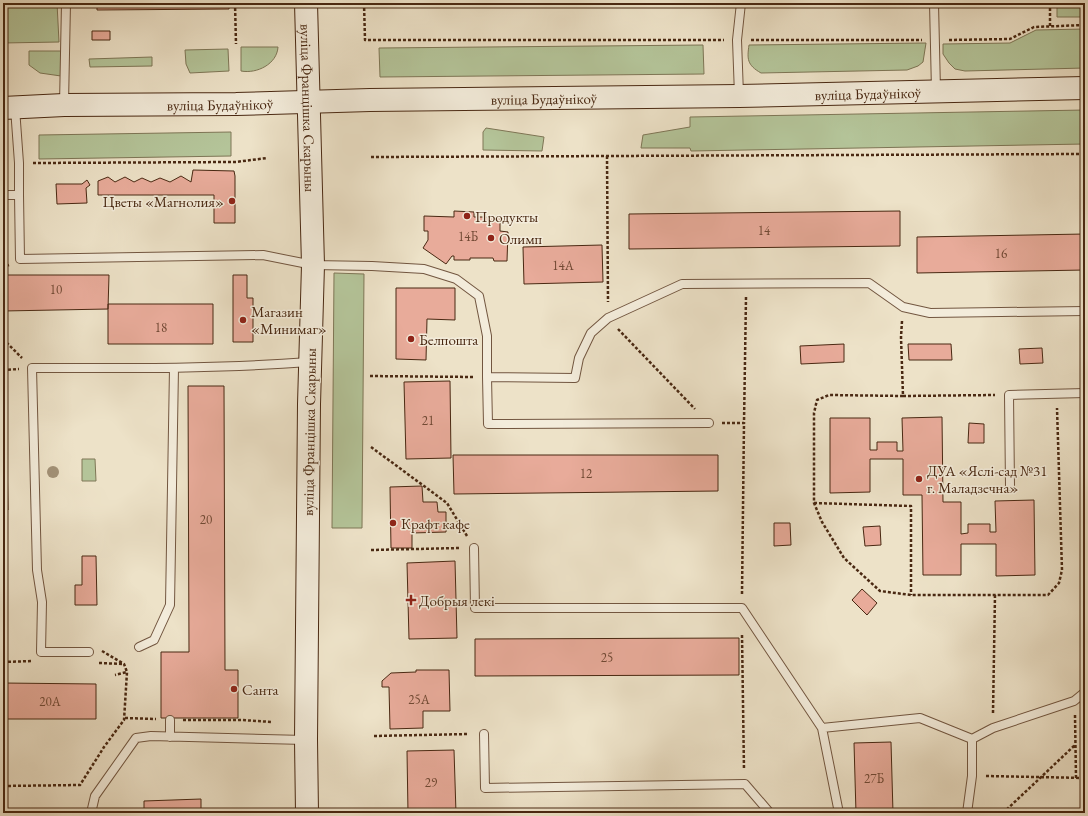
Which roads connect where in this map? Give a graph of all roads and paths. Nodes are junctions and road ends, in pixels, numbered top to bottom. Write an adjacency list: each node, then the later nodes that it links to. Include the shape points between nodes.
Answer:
1 (66, 3): 16 (lane)
2 (235, 3): 11 (path)
3 (306, 3): 15 (main road, вуліца Францішка Скарыны)
4 (364, 3): 10 (path)
5 (741, 3): 6 (lane); 14 (lane, via 737,40)
6 (747, 3)
7 (934, 3): 13 (lane)
8 (1050, 3): 9 (path)
9 (1050, 26)
10 (365, 40)
11 (236, 44)
12 (1085, 88): 13 (main road, вуліца Будаўнікоў)
13 (936, 92): 14 (main road, вуліца Будаўнікоў)
14 (739, 96): 15 (main road, вуліца Будаўнікоў, via 370,100)
15 (309, 103): 16 (main road, вуліца Будаўнікоў); 25 (main road, вуліца Францішка Скарыны)
16 (64, 105): 17 (main road, вуліца Будаўнікоў)
17 (9, 108): 22 (lane)
18 (1085, 154): 19 (path)
19 (607, 156): 20 (path); 29 (path)
20 (372, 157)
21 (267, 158): 22 (path, via 236,162)
22 (19, 163): 24 (lane)
23 (3, 195): 24 (lane)
24 (19, 195): 25 (lane, via 20,260 263,255)
25 (313, 265): 31 (main road, вуліца Францішка Скарыны); 35 (lane, via 424,269 456,279 479,296 487,336)
26 (747, 284): 27 (lane, via 869,283); 29 (lane, via 682,284); 40 (path, via 744,422)
27 (903, 307): 28 (lane, via 930,313); 39 (path, via 901,337)
28 (1085, 311)
29 (608, 318): 35 (lane, via 591,333 579,358 575,378); 40 (path)
30 (3, 339): 32 (path)
31 (310, 362): 33 (lane); 64 (main road, вуліца Францішка Скарыны)
32 (32, 368): 33 (lane); 50 (lane, via 37,570 42,602 41,652)
33 (174, 368): 48 (lane, via 170,606 154,640)
34 (370, 376): 35 (path)
35 (487, 377): 40 (lane, via 488,424)
36 (1085, 393): 37 (lane)
37 (1056, 394): 38 (lane); 47 (path, via 1062,570 1059,583 1048,595)
38 (1009, 395): 39 (path); 42 (lane)
39 (904, 396): 43 (path, via 828,395 817,400 814,412)
40 (709, 423)
41 (371, 447): 44 (path, via 447,503)
42 (1010, 486)
43 (814, 503): 46 (path, via 822,522 844,558 880,591); 46 (path, via 911,506)
44 (474, 548): 45 (path); 58 (lane, via 475,608 742,608)
45 (371, 550)
46 (911, 595): 47 (path)
47 (994, 595): 59 (path)
48 (139, 647)
49 (101, 651): 51 (path, via 124,664)
50 (89, 652)
51 (126, 672): 52 (path); 55 (path)
52 (115, 675)
53 (1085, 692): 54 (lane)
54 (1074, 701): 59 (lane); 65 (path)
55 (125, 718): 56 (path); 70 (path, via 80,785)
56 (170, 720): 57 (path); 62 (lane)
57 (272, 722)
58 (822, 728): 63 (lane, via 920,718); 74 (lane)
59 (993, 728): 63 (lane)
60 (484, 734): 61 (path); 73 (lane, via 485,788 745,784)
61 (374, 736)
62 (170, 737): 64 (lane); 71 (lane, via 136,738 95,796)
63 (972, 739): 66 (lane)
64 (306, 740): 72 (main road, вуліца Францішка Скарыны)
65 (1075, 745): 67 (path); 68 (path)
66 (972, 776): 67 (path); 75 (lane)
67 (1042, 776): 68 (path); 76 (path)
68 (1076, 778): 69 (path)
69 (1085, 778)
70 (3, 786)
71 (91, 813)
72 (307, 813)
73 (770, 813)
74 (839, 813)
75 (967, 813)
76 (1003, 813)

